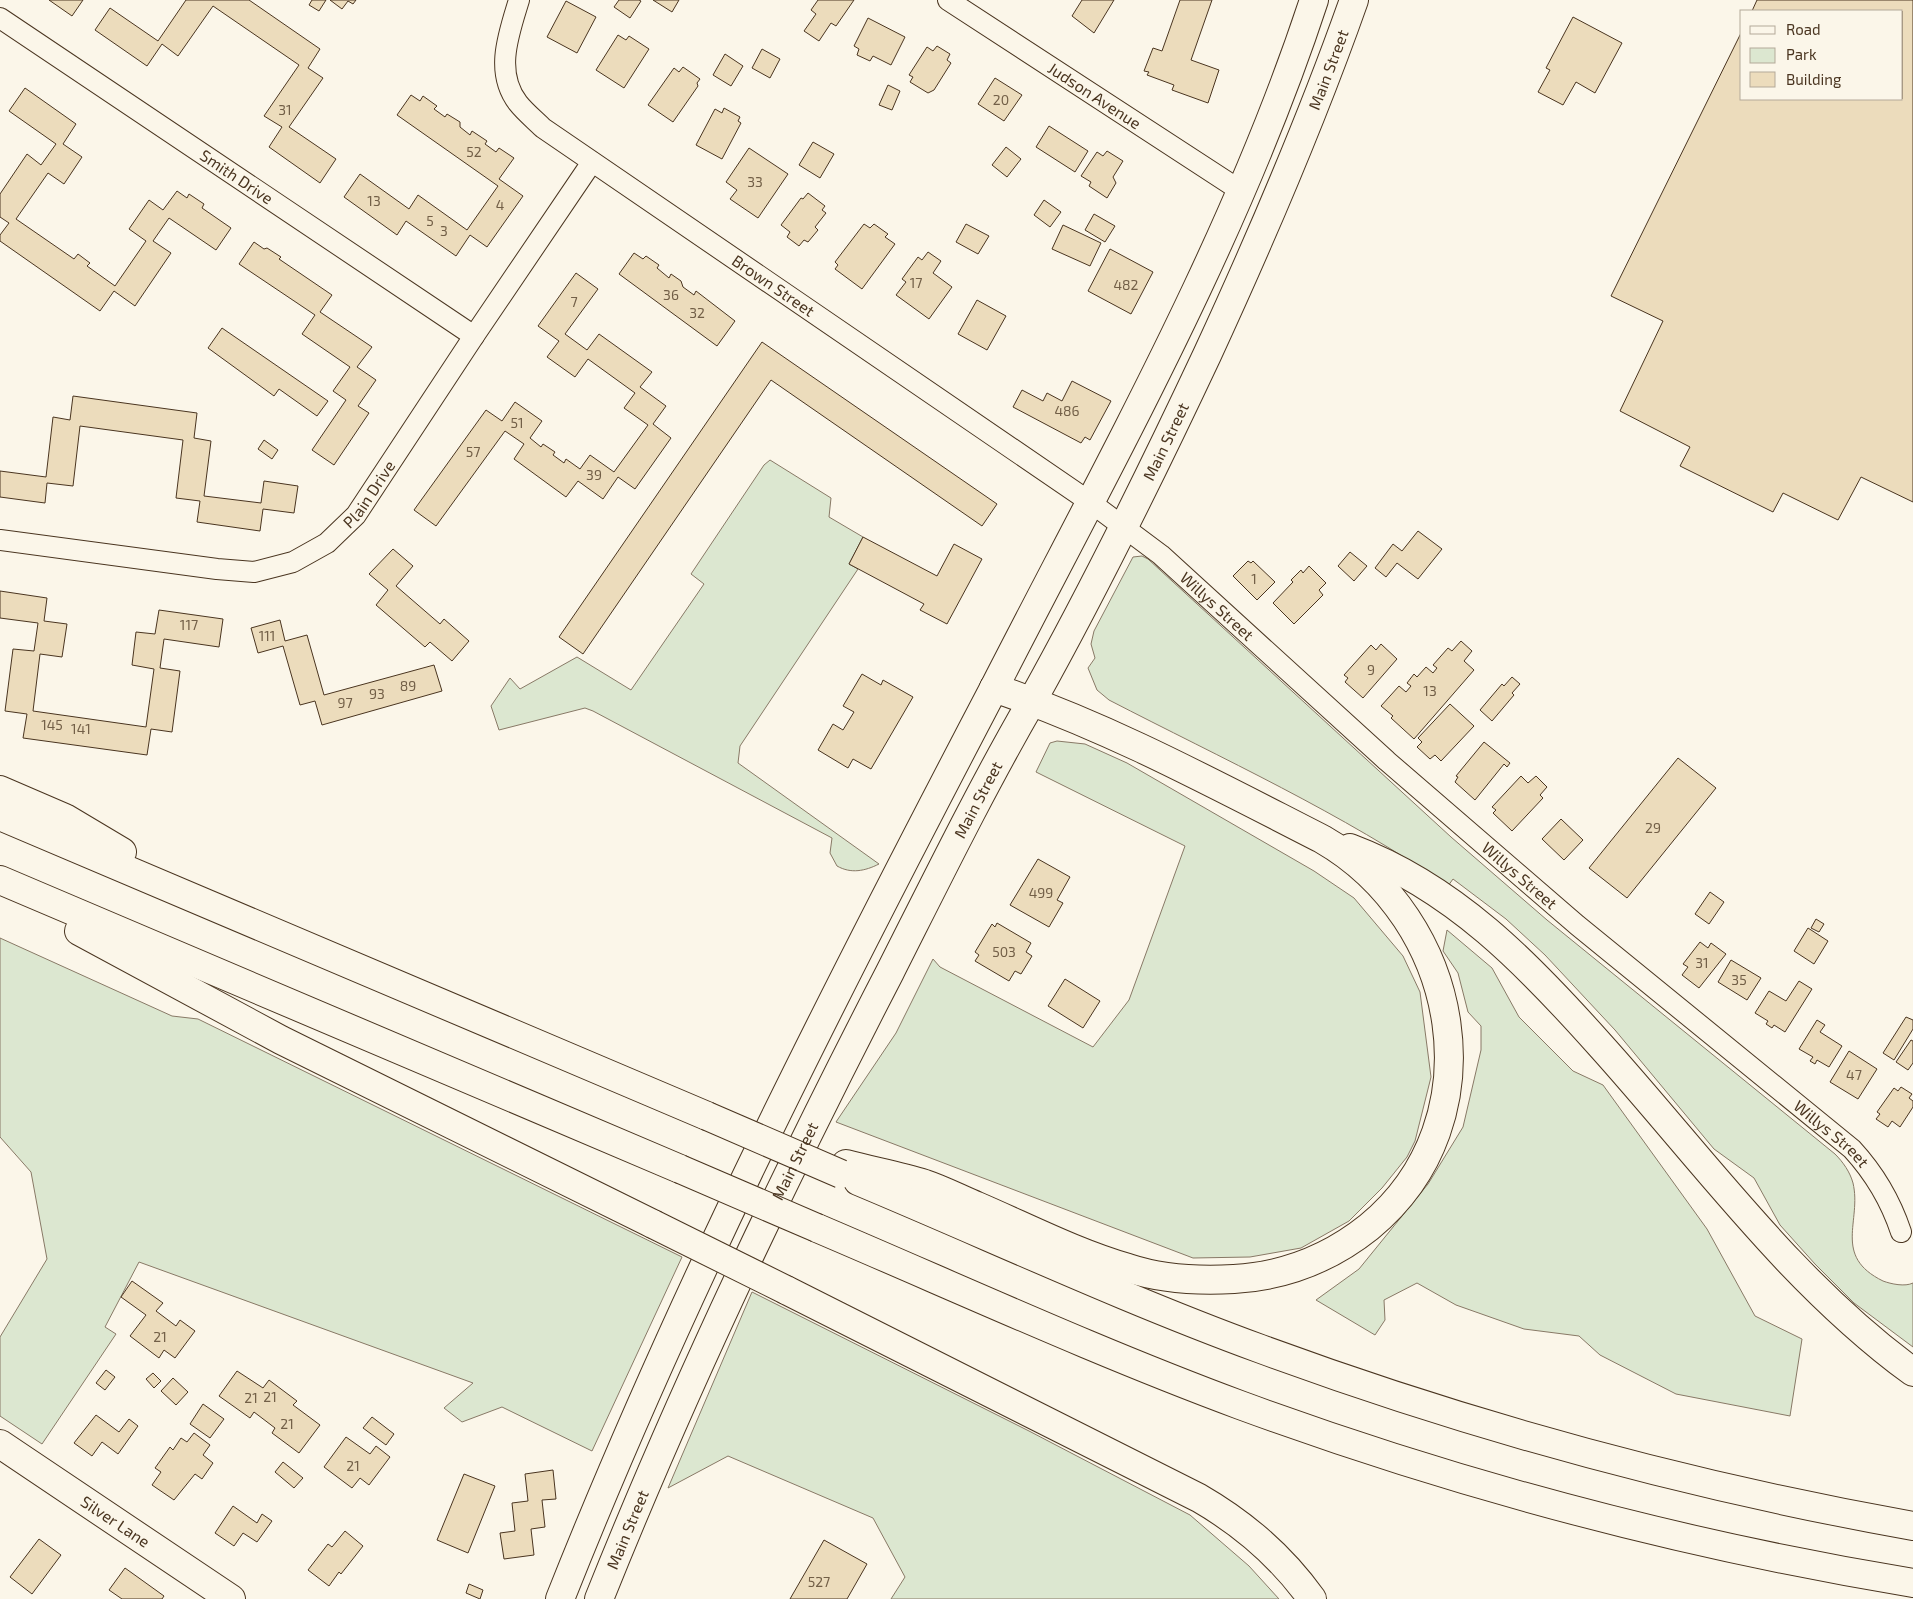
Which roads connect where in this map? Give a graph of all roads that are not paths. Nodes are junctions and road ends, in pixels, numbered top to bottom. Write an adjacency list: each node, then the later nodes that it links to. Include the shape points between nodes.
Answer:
1 (519, 0): 6 (street, Brown Street, via 505,48 505,77 517,102 543,128)
2 (948, 0): 7 (street, Judson Avenue)
3 (1314, 0): 7 (main road)
4 (1354, 0): 10 (main road, Main Street, via 1315,108 1268,221)
5 (0, 18): 8 (street, Smith Drive)
6 (592, 162): 8 (street, Plain Drive); 9 (street, Brown Street)
7 (1241, 192): 9 (main road, via 1194,295)
8 (474, 336): 11 (street, Plain Drive, via 356,515 327,543 293,562 254,572)
9 (1090, 502): 10 (street, Brown Street); 12 (main road)
10 (1124, 526): 13 (main road, Main Street); 25 (street, Willys Street, via 1576,925 1852,1149 1880,1183)
11 (0, 540)
12 (1045, 588): 13 (main road); 14 (main road)
13 (1082, 606): 15 (main road, Main Street)
14 (994, 688): 15 (main road); 22 (main road)
15 (1032, 701): 18 (main road, via 1144,749); 23 (main road, Main Street)
16 (0, 790): 21 (main road, via 65,818)
17 (0, 816): 21 (main road)
18 (1322, 839): 24 (main road, via 1371,875 1412,927 1437,979 1448,1035 1446,1092 1428,1153 1397,1201 1353,1239 1302,1267 1259,1277 1205,1280 1152,1274 1102,1259 926,1184); 26 (main road, via 1368,854 1410,875 1456,904 1497,938 1577,1019 1810,1283 1860,1330)
19 (0, 880): 29 (main road, bridge, via 1178,1381 1365,1448 1500,1490 1781,1559)
20 (0, 885): 33 (main road, bridge, via 273,1036 1157,1475 1206,1502 1265,1545)
21 (202, 901): 24 (main road, bridge, via 777,1146)
22 (880, 908): 23 (main road); 31 (main road, via 706,1259)
23 (911, 930): 32 (main road, Main Street, via 837,1072 711,1335)
24 (844, 1169): 28 (main road, via 1216,1332 1390,1394 1522,1436 1638,1468 1790,1503)
25 (1901, 1232)
26 (1913, 1372)
27 (0, 1444): 30 (main road, Silver Lane)
28 (1913, 1526)
29 (1913, 1583)
30 (231, 1599)
31 (560, 1599)
32 (599, 1599)
33 (1312, 1599)

